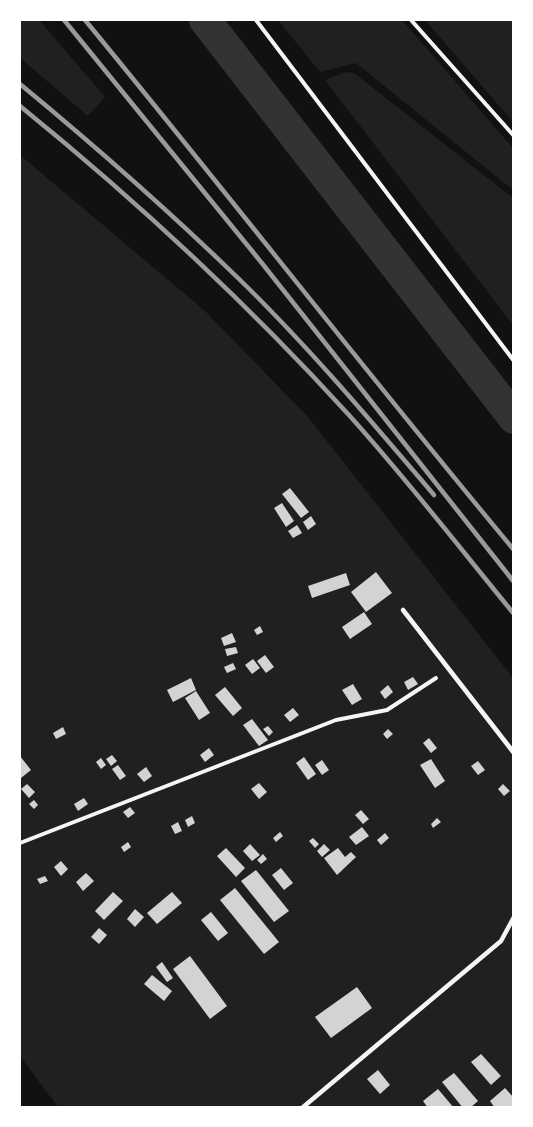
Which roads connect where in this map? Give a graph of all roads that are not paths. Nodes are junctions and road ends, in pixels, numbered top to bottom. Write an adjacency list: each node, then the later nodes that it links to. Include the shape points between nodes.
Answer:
1 (403, 610): 2 (lane)
2 (513, 753)
3 (513, 916): 4 (lane, via 501,940)
4 (302, 1107)

